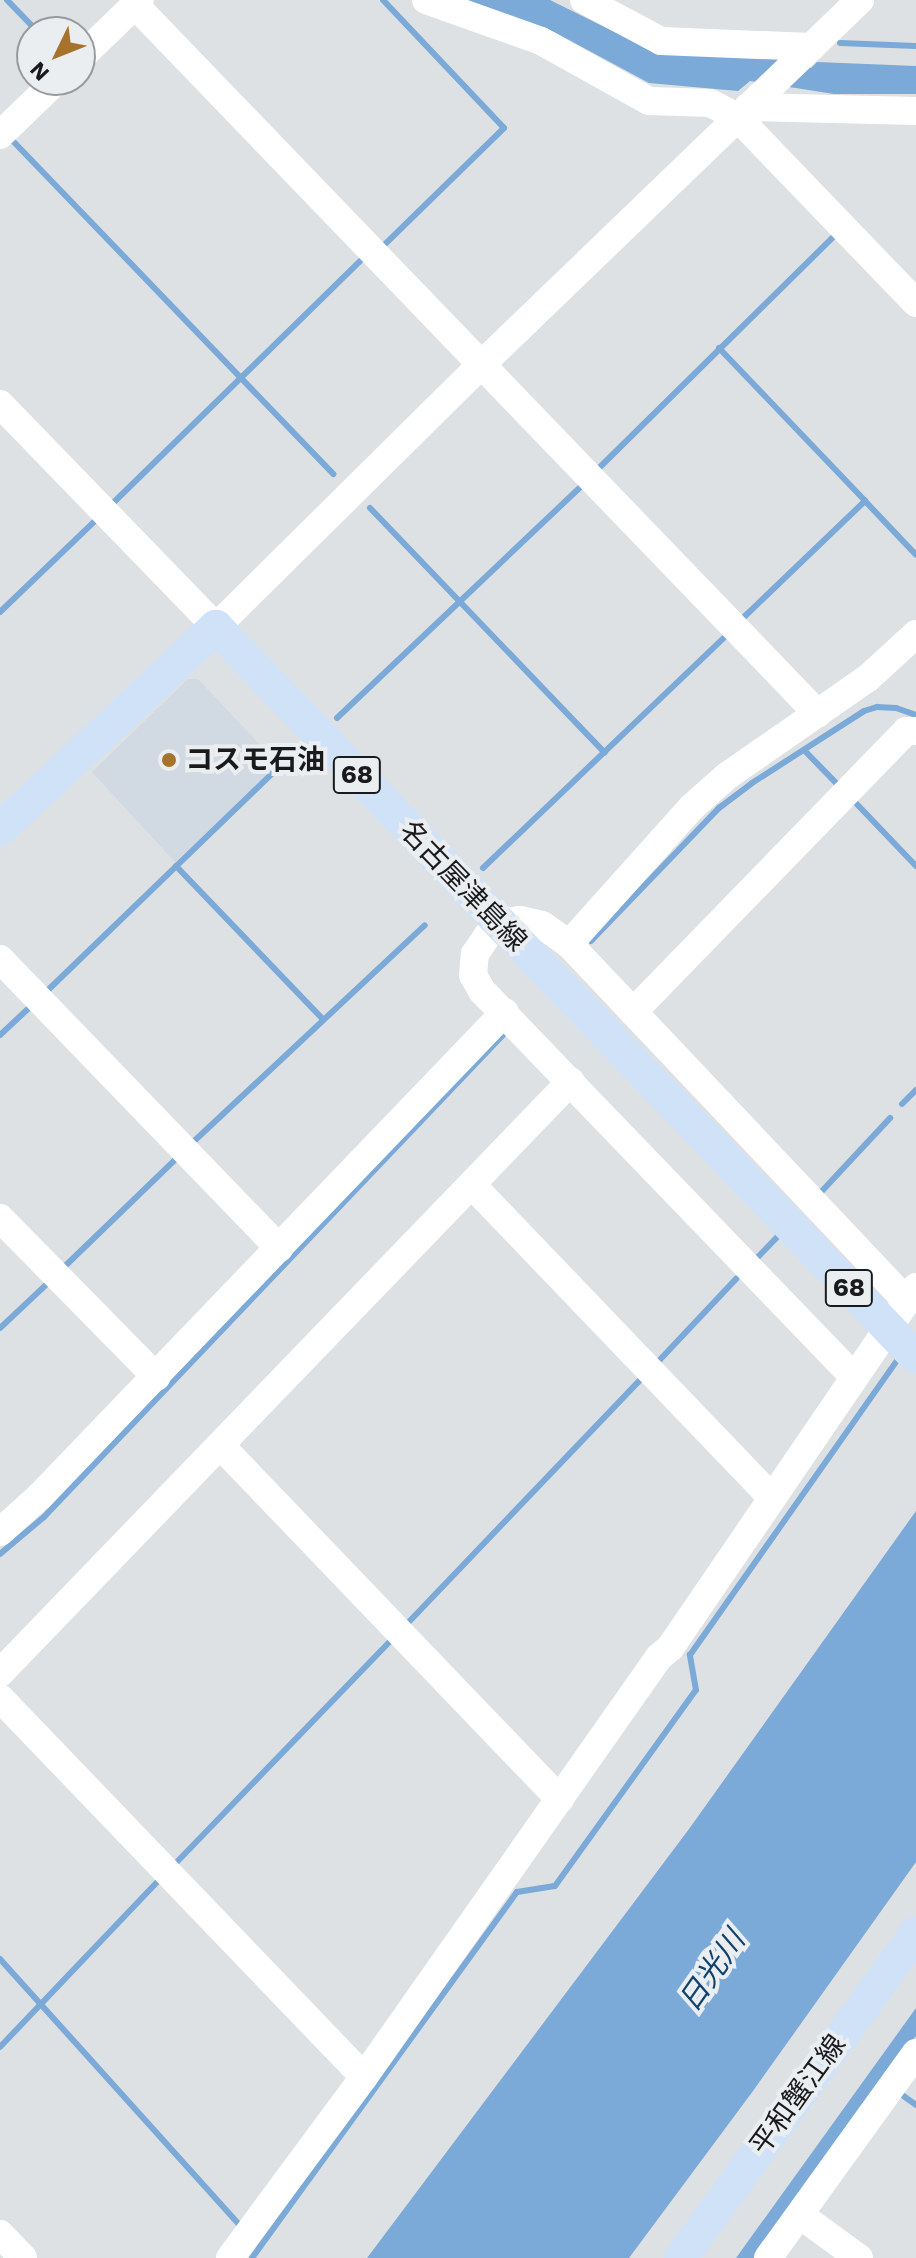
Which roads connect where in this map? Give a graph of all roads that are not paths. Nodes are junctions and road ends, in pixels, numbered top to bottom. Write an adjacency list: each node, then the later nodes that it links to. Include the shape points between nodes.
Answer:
1 (426, 0): 8 (street, via 541,41 649,101)
2 (584, 0): 6 (street, via 661,41)
3 (138, 2): 5 (street); 12 (street)
4 (853, 2): 6 (street)
5 (96, 43)
6 (807, 51): 8 (street)
7 (40, 96): 10 (street)
8 (748, 107): 9 (street); 11 (street); 12 (street)
9 (916, 111)
10 (2, 131)
11 (916, 303)
12 (482, 364): 14 (street); 16 (street)
13 (0, 404): 14 (street)
14 (216, 627): 18 (main road); 19 (main road, 名古屋津島線 / 68)
15 (916, 634): 16 (street)
16 (818, 714): 20 (street, via 727,776 692,807)
17 (916, 731): 23 (street, via 906,731)
18 (0, 829)
19 (499, 923): 20 (street, via 542,925); 22 (street, via 475,954 473,975); 29 (main road, 名古屋津島線 / 68)
20 (569, 944): 23 (street)
21 (0, 959): 27 (street)
22 (505, 1012): 24 (street); 27 (street)
23 (633, 1012): 28 (street)
24 (571, 1081): 25 (street); 31 (street)
25 (472, 1185): 32 (street); 33 (street)
26 (0, 1218): 30 (street)
27 (279, 1248): 30 (street)
28 (911, 1293): 31 (street)
29 (916, 1357)
30 (156, 1377): 34 (street)
31 (854, 1377): 33 (street)
32 (220, 1445): 35 (street); 37 (street)
33 (771, 1497): 37 (street)
34 (0, 1532)
35 (0, 1673)
36 (0, 1698): 40 (street)
37 (560, 1799): 40 (street)
38 (916, 1933): 45 (main road, 平和蟹江線)
39 (916, 2053): 41 (street)
40 (364, 2077): 44 (street)
41 (800, 2215): 46 (street); 47 (street)
42 (0, 2234): 43 (street)
43 (23, 2258)
44 (230, 2258)
45 (681, 2258)
46 (768, 2258)
47 (859, 2258)

